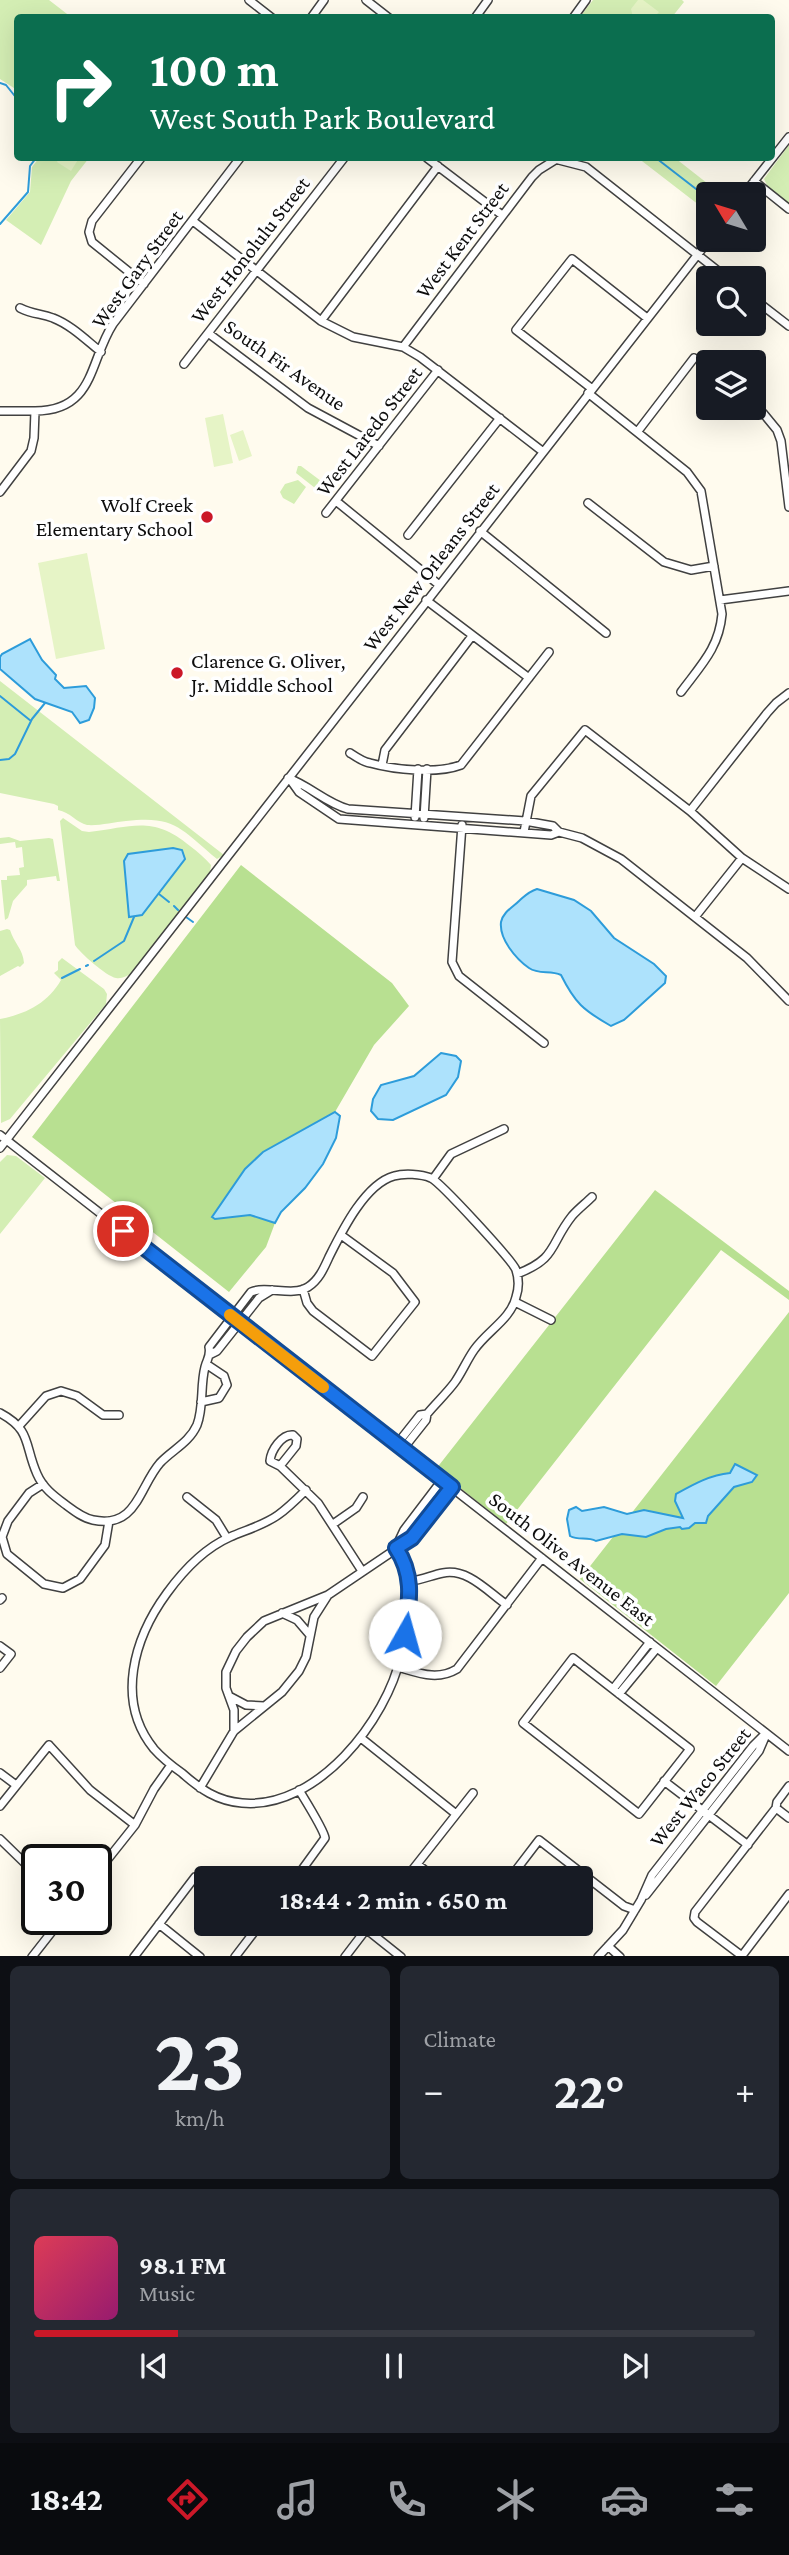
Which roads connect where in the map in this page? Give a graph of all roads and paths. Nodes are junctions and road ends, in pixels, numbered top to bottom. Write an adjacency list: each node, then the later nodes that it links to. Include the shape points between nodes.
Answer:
1 (249, 0): 4 (street)
2 (366, 0): 5 (street)
3 (488, 0): 6 (street)
4 (267, 14)
5 (384, 14)
6 (477, 14)
7 (789, 137): 8 (street)
8 (775, 155)
9 (139, 161): 25 (street, via 92,221 89,232 96,247)
10 (238, 161): 20 (street, West Gary Street)
11 (342, 161): 24 (street, West Honolulu Street)
12 (431, 161): 16 (street)
13 (552, 161): 19 (street, West Kent Street)
14 (563, 161): 22 (street, via 586,167)
15 (770, 161): 17 (street)
16 (438, 166): 19 (street); 29 (street)
17 (754, 181): 18 (street)
18 (789, 209)
19 (502, 215): 32 (street, West Kent Street)
20 (193, 221): 24 (street); 25 (street, West Gary Street)
21 (699, 252): 22 (street, West New Orleans Street)
22 (697, 255): 23 (street); 28 (street, West New Orleans Street)
23 (711, 266)
24 (257, 271): 29 (street); 31 (street, West Honolulu Street)
25 (144, 284): 33 (street, West Gary Street, via 109,331)
26 (20, 308): 33 (street, via 51,317)
27 (766, 308): 30 (street)
28 (647, 318): 37 (street, West New Orleans Street); 37 (street, via 572,260 516,330)
29 (321, 321): 32 (street, via 354,337)
30 (789, 326)
31 (208, 333): 35 (street, West Honolulu Street); 43 (street, South Fir Avenue, via 309,408)
32 (402, 347): 36 (street)
33 (101, 352): 39 (street, West Gary Street, via 90,378 73,400 57,410)
34 (694, 358): 42 (street)
35 (184, 364)
36 (438, 370): 41 (street); 43 (street, West Laredo Street)
37 (590, 390): 42 (street); 44 (street, West New Orleans Street)
38 (0, 411): 39 (street, West Gary Street)
39 (35, 411): 46 (street, via 31,451)
40 (766, 417): 45 (street, via 777,430)
41 (499, 418): 44 (street); 52 (street)
42 (638, 431): 53 (street, via 687,471 701,491)
43 (379, 446): 47 (street, West Laredo Street)
44 (541, 452): 51 (street, West New Orleans Street)
45 (787, 466): 49 (street)
46 (0, 492)
47 (336, 501): 50 (street, West Laredo Street); 54 (street)
48 (588, 503): 53 (street, via 664,562 691,570)
49 (789, 507)
50 (327, 513)
51 (480, 531): 54 (street, West New Orleans Street); 58 (street)
52 (408, 535)
53 (715, 566): 57 (street)
54 (438, 584): 56 (street, West New Orleans Street)
55 (789, 591): 57 (street)
56 (426, 600): 59 (street); 67 (street, West New Orleans Street)
57 (720, 600): 62 (street, via 716,645)
58 (606, 633)
59 (472, 636): 61 (street); 65 (street, via 385,750)
60 (549, 652): 61 (street)
61 (528, 678): 66 (street, via 461,765 447,770)
62 (681, 692)
63 (789, 693): 69 (street, via 776,703)
64 (349, 753): 65 (street)
65 (382, 765): 66 (street)
66 (422, 769): 71 (street)
67 (288, 778): 68 (street); 70 (street); 84 (street, West New Orleans Street)
68 (334, 805): 70 (street); 71 (street)
69 (690, 811): 73 (street, via 585,730 531,796); 78 (street)
70 (328, 813): 74 (street, via 338,819)
71 (420, 814): 72 (street); 74 (street)
72 (463, 818): 73 (street); 75 (street)
73 (525, 821): 76 (street); 77 (street, via 553,826)
74 (419, 825): 75 (street)
75 (463, 829): 76 (street); 82 (street, via 452,962 459,976)
76 (524, 832): 77 (street)
77 (559, 832): 80 (street, via 582,838 621,859)
78 (742, 858): 79 (street); 80 (street)
79 (789, 889)
80 (695, 917): 81 (street, via 747,958)
81 (789, 1001)
82 (544, 1043)
83 (504, 1129): 86 (street, via 451,1154)
84 (3, 1138): 85 (street, West New Orleans Street); 93 (street, South Olive Avenue East)
85 (0, 1147)
86 (433, 1179): 88 (street, via 404,1174 380,1183); 89 (street, via 510,1259)
87 (592, 1197): 89 (street, via 572,1216 547,1257)
88 (341, 1235): 91 (street, via 322,1271); 91 (street, via 393,1273 415,1302 372,1356 313,1311)
89 (517, 1274): 92 (street)
90 (274, 1289): 91 (street); 93 (street, via 251,1292); 95 (street, via 259,1298)
91 (303, 1289)
92 (515, 1302): 94 (street); 104 (street, via 475,1348 426,1420)
93 (232, 1316): 95 (street, South Olive Avenue East); 96 (street)
94 (551, 1320)
95 (240, 1322): 97 (street); 104 (street, South Olive Avenue East)
96 (219, 1333): 97 (street); 98 (street, via 209,1347)
97 (226, 1339): 98 (street)
98 (211, 1354): 99 (street)
99 (206, 1364): 100 (street); 100 (street, via 224,1376 227,1385 219,1398)
100 (201, 1402): 112 (street, via 189,1438 157,1466 129,1513)
101 (0, 1413): 103 (street)
102 (119, 1415): 103 (street, via 103,1415 77,1396 61,1391 46,1396)
103 (19, 1426): 107 (street)
104 (400, 1447): 106 (street, South Olive Avenue East)
105 (280, 1466): 105 (street, via 296,1445 293,1435 283,1438 270,1459); 109 (street)
106 (442, 1480): 108 (street, South Olive Avenue East); 115 (street)
107 (43, 1483): 112 (street, via 79,1514); 112 (street, via 29,1493 2,1537 13,1561 44,1584 62,1588 80,1579 105,1545)
108 (452, 1487): 115 (street, via 412,1538); 116 (street, South Olive Avenue East)
109 (306, 1490): 113 (street); 114 (street, via 275,1517)
110 (187, 1497): 114 (street, via 216,1520)
111 (363, 1497): 113 (street)
112 (109, 1521)
113 (333, 1524): 117 (street)
114 (227, 1538): 134 (street, via 197,1560 161,1601 134,1662 131,1686 140,1727 156,1752)
115 (396, 1548): 117 (street); 118 (street)
116 (542, 1558): 120 (street); 123 (street, South Olive Avenue East)
117 (362, 1571): 119 (street)
118 (410, 1581): 120 (street, via 459,1573); 125 (street)
119 (328, 1595): 121 (street); 122 (street)
120 (506, 1605): 125 (street, via 451,1672 434,1676)
121 (282, 1613): 122 (street, via 297,1620); 128 (street, via 264,1621 236,1651 226,1672)
122 (309, 1634): 129 (street, via 299,1671)
123 (653, 1645): 127 (street); 131 (street, South Olive Avenue East)
124 (0, 1646): 126 (street, via 10,1654)
125 (398, 1667): 132 (street, via 383,1704)
126 (0, 1668)
127 (616, 1692): 136 (street, via 690,1749); 136 (street, via 573,1658 523,1723 639,1814)
128 (228, 1696): 129 (street, via 246,1705); 130 (street, via 234,1710)
129 (264, 1706): 130 (street)
130 (234, 1731): 139 (street)
131 (766, 1733): 133 (street, South Olive Avenue East); 144 (street, West Waco Street); 146 (street, West Waco Street, via 759,1751)
132 (361, 1738): 140 (street, via 334,1766); 145 (street)
133 (789, 1751)
134 (172, 1765): 139 (street); 148 (street)
135 (0, 1773): 137 (street)
136 (664, 1781): 144 (street)
137 (16, 1785): 142 (street); 148 (street, via 49,1745 90,1790)
138 (789, 1786): 143 (street)
139 (200, 1788): 140 (street, via 244,1804 267,1802)
140 (299, 1790): 154 (street, via 325,1833)
141 (473, 1793): 145 (street)
142 (0, 1806)
143 (776, 1808): 147 (street); 150 (street)
144 (702, 1811): 146 (street); 161 (street, West Waco Street, via 652,1875)
145 (456, 1814): 153 (street)
146 (709, 1816): 150 (street); 161 (street, West Waco Street)
147 (789, 1818)
148 (135, 1825): 151 (street)
149 (0, 1839): 152 (street)
150 (748, 1845): 177 (street, via 694,1918)
151 (112, 1854)
152 (21, 1859)
153 (417, 1864): 155 (street)
154 (305, 1866)
155 (420, 1866)
156 (519, 1866): 157 (street, via 539,1840)
157 (572, 1866)
158 (194, 1878): 163 (street)
159 (593, 1882): 162 (street)
160 (789, 1894): 177 (street)
161 (641, 1900): 162 (street, West Waco Street)
162 (635, 1910): 168 (street, West Waco Street)
163 (159, 1924): 170 (street); 171 (street)
164 (49, 1935): 169 (street)
165 (251, 1936): 172 (street)
166 (361, 1936): 173 (street)
167 (380, 1936): 174 (street)
168 (608, 1946): 175 (street, West Waco Street); 176 (street)
169 (32, 1956)
170 (134, 1956)
171 (200, 1956)
172 (235, 1956)
173 (345, 1956)
174 (401, 1956)
175 (598, 1956)
176 (620, 1956)
177 (741, 1956)

